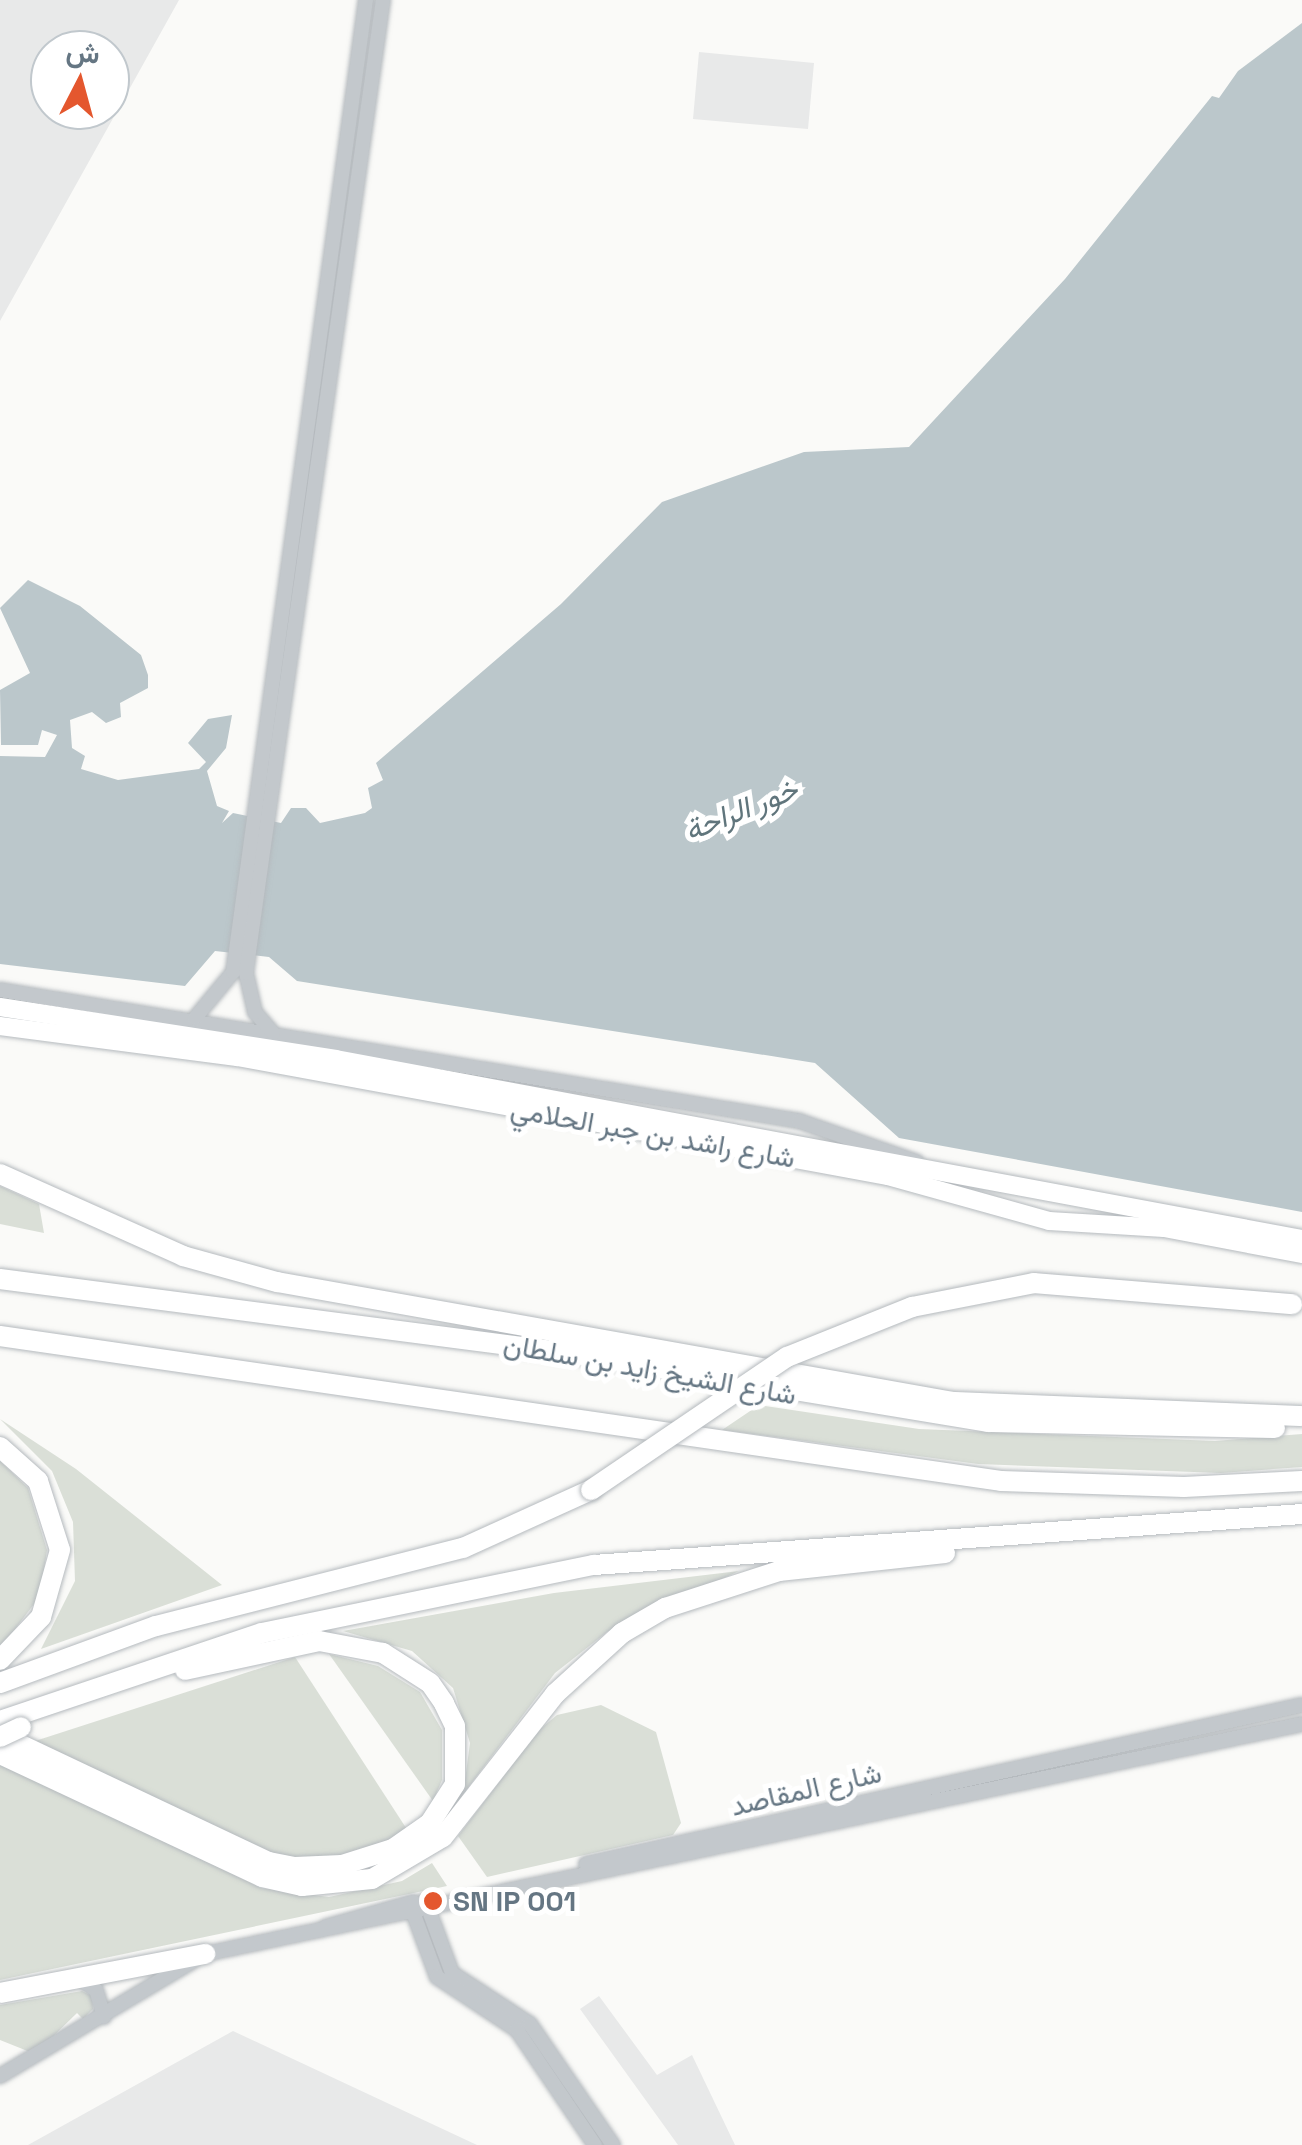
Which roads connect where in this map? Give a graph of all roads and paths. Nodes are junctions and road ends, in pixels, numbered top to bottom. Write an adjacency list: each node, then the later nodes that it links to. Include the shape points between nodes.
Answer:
1 (366, 0): 3 (street)
2 (383, 0): 3 (street)
3 (284, 653): 4 (street)
4 (239, 972): 7 (street); 9 (street, via 255,1012)
5 (0, 990): 7 (street)
6 (0, 1008): 11 (main road, شارع راشد بن جبر الحلامي)
7 (195, 1018): 9 (street)
8 (0, 1026): 15 (main road, شارع راشد بن جبر الحلامي, via 255,1060)
9 (273, 1033): 10 (street)
10 (821, 1127): 11 (main road, via 812,1135); 12 (street)
11 (755, 1134): 12 (main road, شارع راشد بن جبر الحلامي)
12 (917, 1162): 14 (main road, شارع راشد بن جبر الحلامي)
13 (0, 1174): 21 (highway, via 183,1256 277,1282 953,1402)
14 (1050, 1188): 15 (main road, via 1046,1208); 16 (main road, شارع راشد بن جبر الحلامي)
15 (984, 1197): 17 (main road, شارع راشد بن جبر الحلامي, via 1049,1220 1164,1228)
16 (1302, 1238)
17 (1302, 1254)
18 (0, 1279): 22 (highway, شارع الشيخ زايد بن سلطان, via 577,1354 988,1422 1140,1431)
19 (1297, 1305): 29 (highway, bridge, via 1034,1283 912,1307 787,1357 591,1490 463,1548 247,1600)
20 (0, 1336): 24 (highway, شارع الشيخ زايد بن سلطان, via 1001,1481 1184,1488)
21 (1302, 1416)
22 (1302, 1426)
23 (0, 1446): 28 (highway, via 38,1481 60,1550 40,1617)
24 (1302, 1481)
25 (1302, 1514): 26 (highway)
26 (1155, 1527): 27 (highway, via 594,1565 334,1615); 35 (highway, via 1077,1543 779,1571 665,1608 622,1634 565,1684)
27 (265, 1641): 31 (highway, via 125,1678); 35 (highway, via 349,1643 406,1665 444,1703 458,1754)
28 (0, 1660)
29 (8, 1680)
30 (1302, 1705): 37 (street, شارع المقاصد)
31 (13, 1721): 33 (highway, bridge)
32 (1302, 1724): 37 (street, شارع المقاصد)
33 (0, 1736): 36 (highway, via 269,1862 342,1866)
34 (0, 1754): 36 (highway, via 262,1877 342,1884)
35 (448, 1815): 36 (highway)
36 (417, 1847)
37 (543, 1878): 38 (street, شارع المقاصد)
38 (419, 1905): 39 (street, شارع المقاصد); 44 (street, via 438,1977 517,2030); 45 (street, via 452,1973 530,2024)
39 (205, 1954): 40 (highway); 42 (street, شارع المقاصد)
40 (80, 1979): 41 (highway); 42 (street, via 96,1990)
41 (0, 1994)
42 (104, 2017): 43 (street, شارع المقاصد)
43 (0, 2076)
44 (595, 2145)
45 (613, 2145)

